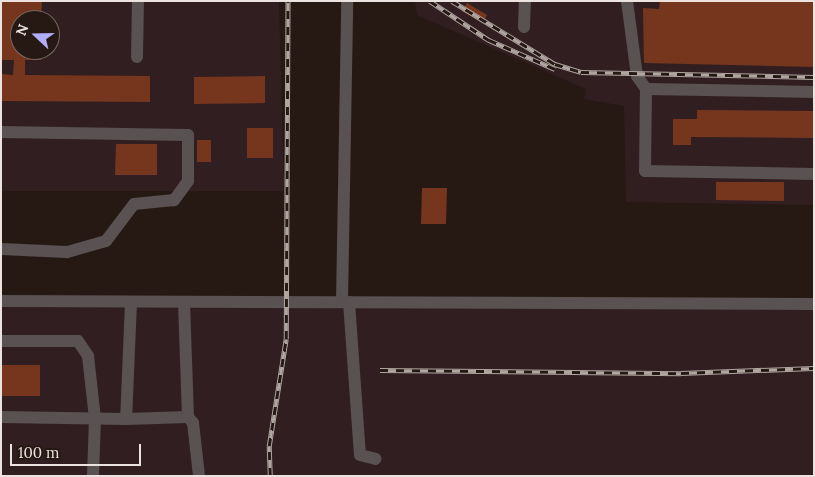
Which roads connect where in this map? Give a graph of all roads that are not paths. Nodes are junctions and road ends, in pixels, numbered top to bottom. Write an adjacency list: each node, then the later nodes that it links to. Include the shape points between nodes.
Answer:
1 (138, 1): 6 (street)
2 (347, 1): 15 (street)
3 (525, 1): 5 (street)
4 (627, 1): 7 (street, via 638,76)
5 (524, 27)
6 (137, 57)
7 (646, 89): 8 (street); 10 (street, via 645,171)
8 (814, 92)
9 (1, 132): 11 (street, via 188,135 188,181 174,200 134,204 106,242 66,252)
10 (814, 174)
11 (1, 248)
12 (1, 301): 13 (street)
13 (131, 302): 14 (street); 21 (street)
14 (184, 302): 15 (street); 19 (street)
15 (346, 302): 16 (street); 22 (street, via 360,455)
16 (814, 304)
17 (1, 341): 20 (street, via 78,341 88,356)
18 (1, 417): 20 (street)
19 (188, 417): 21 (street); 24 (street, via 193,423)
20 (95, 418): 21 (street); 23 (street)
21 (126, 419)
22 (376, 459)
23 (93, 476)
24 (199, 476)

